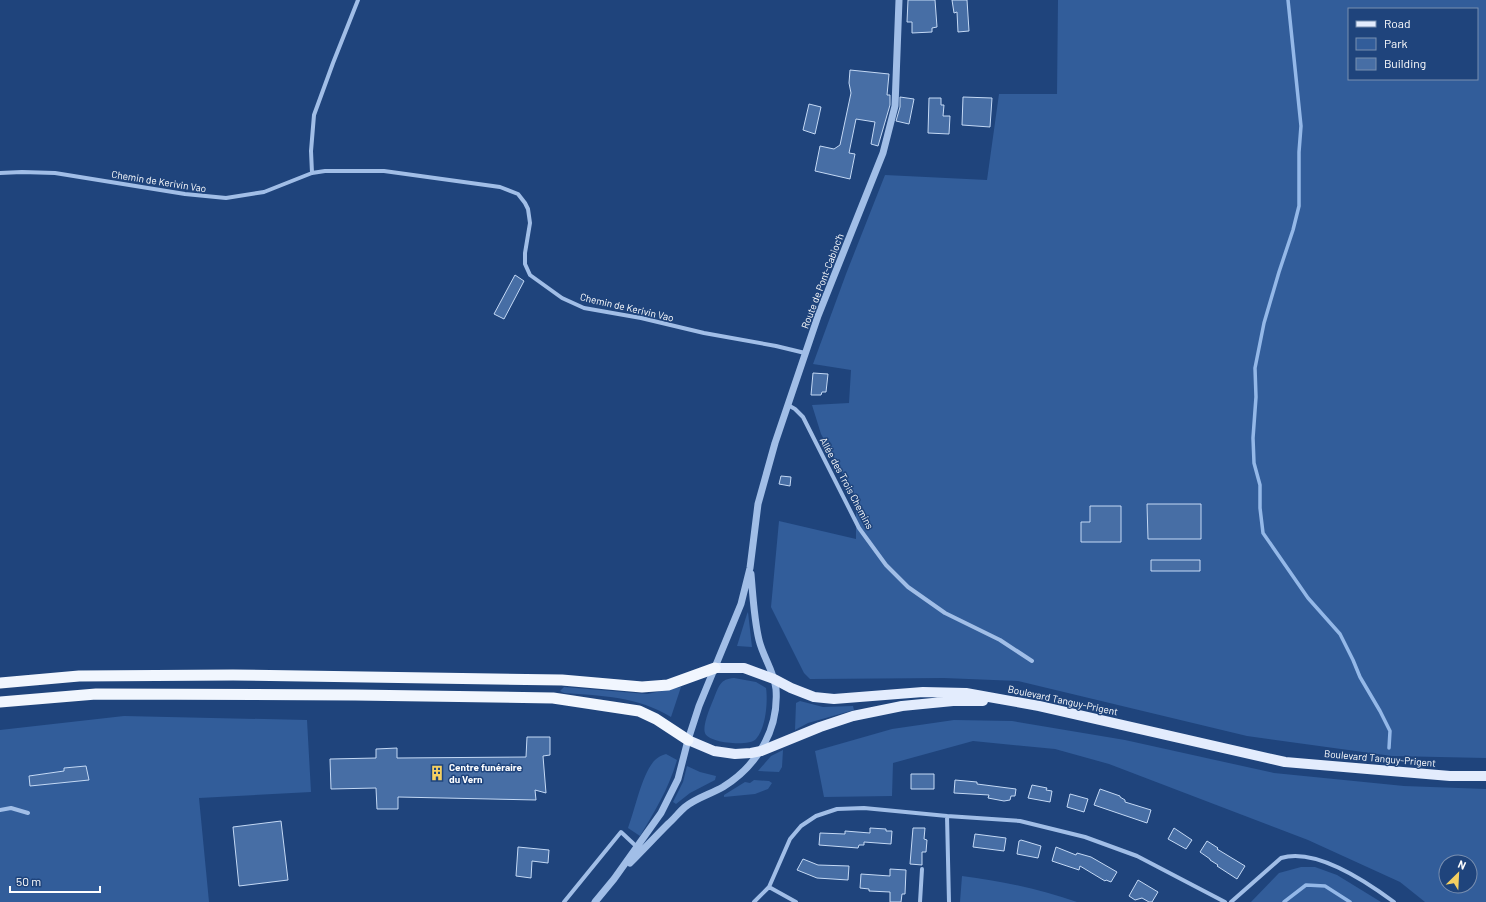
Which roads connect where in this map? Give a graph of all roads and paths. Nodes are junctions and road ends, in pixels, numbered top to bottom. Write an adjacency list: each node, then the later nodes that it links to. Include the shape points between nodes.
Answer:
1 (358, 0): 4 (street, via 314,115)
2 (899, 0): 5 (street, Route de Pont-Cabioc'h, via 894,106 883,153)
3 (0, 173): 4 (street, Chemin de Kerivin Vao, via 55,173 226,198 264,192)
4 (312, 173): 5 (street, Chemin de Kerivin Vao, via 384,172 500,186 518,194 528,209 530,223 525,264 530,275 562,298 584,308)
5 (805, 353): 6 (street, Route de Pont-Cabioc'h)
6 (788, 405): 7 (street, Route de Pont-Cabioc'h, via 758,504); 8 (street, Allée des Trois Chemins, via 803,417 859,528 886,565 908,587 945,613 1000,640)
7 (750, 568): 9 (street, Route de Pont-Cabioc'h, via 741,604); 10 (street, Route de Pont-Cabioc'h, via 759,641)
8 (1032, 661)
9 (715, 668): 10 (main road, Boulevard Tanguy-Prigent, via 744,668); 11 (highway, via 668,685 642,687 562,680 233,675 78,676); 14 (street)
10 (774, 679): 12 (main road, Boulevard Tanguy-Prigent, via 814,697 834,699 923,692 966,693); 15 (street, via 775,710)
11 (0, 683)
12 (1007, 701): 15 (main road, via 952,701 902,706 852,716 820,726); 16 (main road, Boulevard Tanguy-Prigent, via 1285,762 1450,776)
13 (0, 702): 14 (highway, via 96,694 554,698 639,711)
14 (688, 740): 15 (main road, via 714,751 735,754); 20 (street, via 678,778 661,813)
15 (762, 751): 22 (street, via 737,778 686,806)
16 (1486, 776)
17 (0, 810): 18 (street, via 11,808)
18 (28, 813)
19 (947, 816): 23 (street, via 864,808 837,808 816,816 801,826 790,839); 29 (street); 30 (street, via 1020,821 1085,836 1137,856)
20 (637, 847): 22 (street); 24 (street, via 621,832)
21 (922, 869): 28 (street)
22 (614, 878): 25 (street)
23 (769, 887): 26 (street); 27 (street)
24 (564, 902)
25 (595, 902)
26 (754, 902)
27 (796, 902)
28 (920, 902)
29 (949, 902)
30 (1225, 902)
31 (1231, 902): 32 (street, via 1281,858 1288,855 1310,857 1333,864)
32 (1394, 902)

